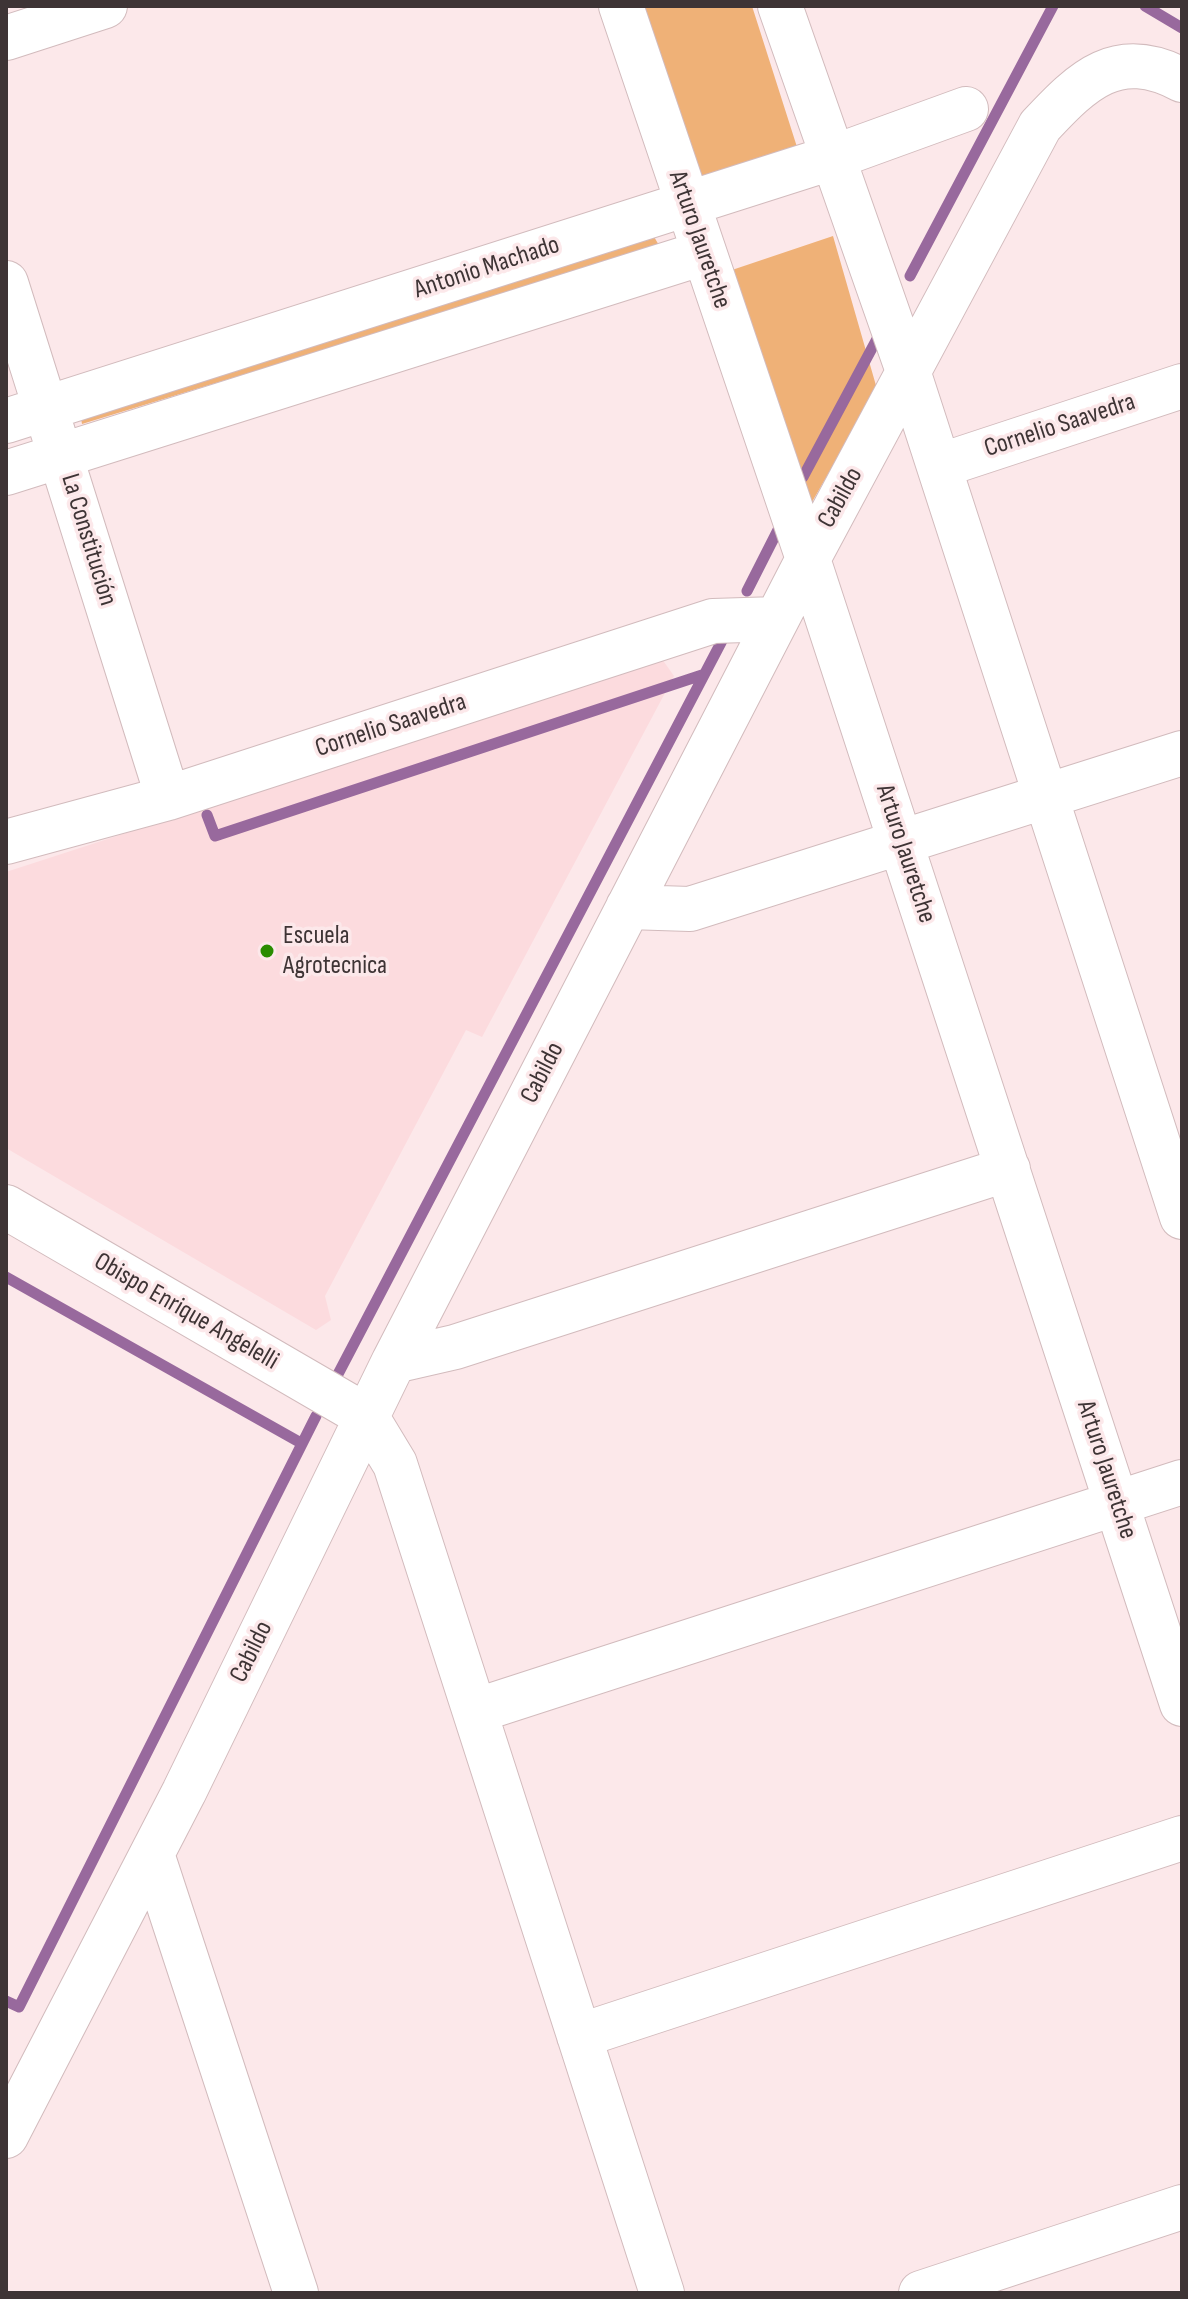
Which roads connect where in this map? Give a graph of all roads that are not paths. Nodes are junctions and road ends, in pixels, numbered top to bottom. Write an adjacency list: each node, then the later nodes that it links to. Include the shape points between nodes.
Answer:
1 (105, 6): 4 (street)
2 (621, 6): 8 (street, Arturo Jauretche)
3 (780, 6): 7 (street)
4 (6, 38)
5 (1182, 80): 11 (street, Cabildo, via 1138,64 1103,70 1040,126)
6 (966, 109): 7 (street, Antonio Machado)
7 (831, 158): 8 (street, Antonio Machado); 11 (street)
8 (687, 205): 9 (street, Arturo Jauretche); 13 (street, Antonio Machado)
9 (703, 253): 15 (street, Antonio Machado); 18 (street, Arturo Jauretche)
10 (6, 283): 13 (street, La Constitución)
11 (909, 374): 16 (street); 18 (street, Cabildo)
12 (1182, 386): 16 (street, Cornelio Saavedra)
13 (47, 408): 14 (street, Antonio Machado); 15 (street, La Constitución)
14 (6, 421)
15 (62, 455): 17 (street, Antonio Machado); 22 (street, La Constitución)
16 (939, 466): 21 (street)
17 (6, 473)
18 (808, 559): 19 (street, Cabildo); 24 (street, Arturo Jauretche)
19 (777, 619): 22 (street, Cornelio Saavedra, via 713,621); 25 (street, Cabildo)
20 (1182, 753): 21 (street)
21 (1045, 796): 24 (street); 26 (street)
22 (168, 798): 23 (street, Cornelio Saavedra)
23 (6, 842)
24 (901, 843): 25 (street, via 690,909); 27 (street, Arturo Jauretche)
25 (628, 907): 30 (street, Cabildo)
26 (1167, 1122): 29 (street)
27 (1008, 1169): 30 (street, via 455,1347); 33 (street, Arturo Jauretche)
28 (6, 1207): 31 (street, Obispo Enrique Angelelli)
29 (1182, 1217)
30 (394, 1361): 31 (street, Cabildo)
31 (366, 1416): 35 (street, via 395,1464); 37 (street, Cabildo)
32 (1182, 1482): 33 (street)
33 (1117, 1503): 34 (street, Arturo Jauretche); 35 (street)
34 (1182, 1704)
35 (475, 1711): 38 (street)
36 (1182, 1838): 38 (street)
37 (152, 1854): 39 (street, Cabildo); 41 (street)
38 (579, 2036): 42 (street)
39 (6, 2136)
40 (1182, 2207): 43 (street)
41 (296, 2293)
42 (662, 2293)
43 (921, 2293)

